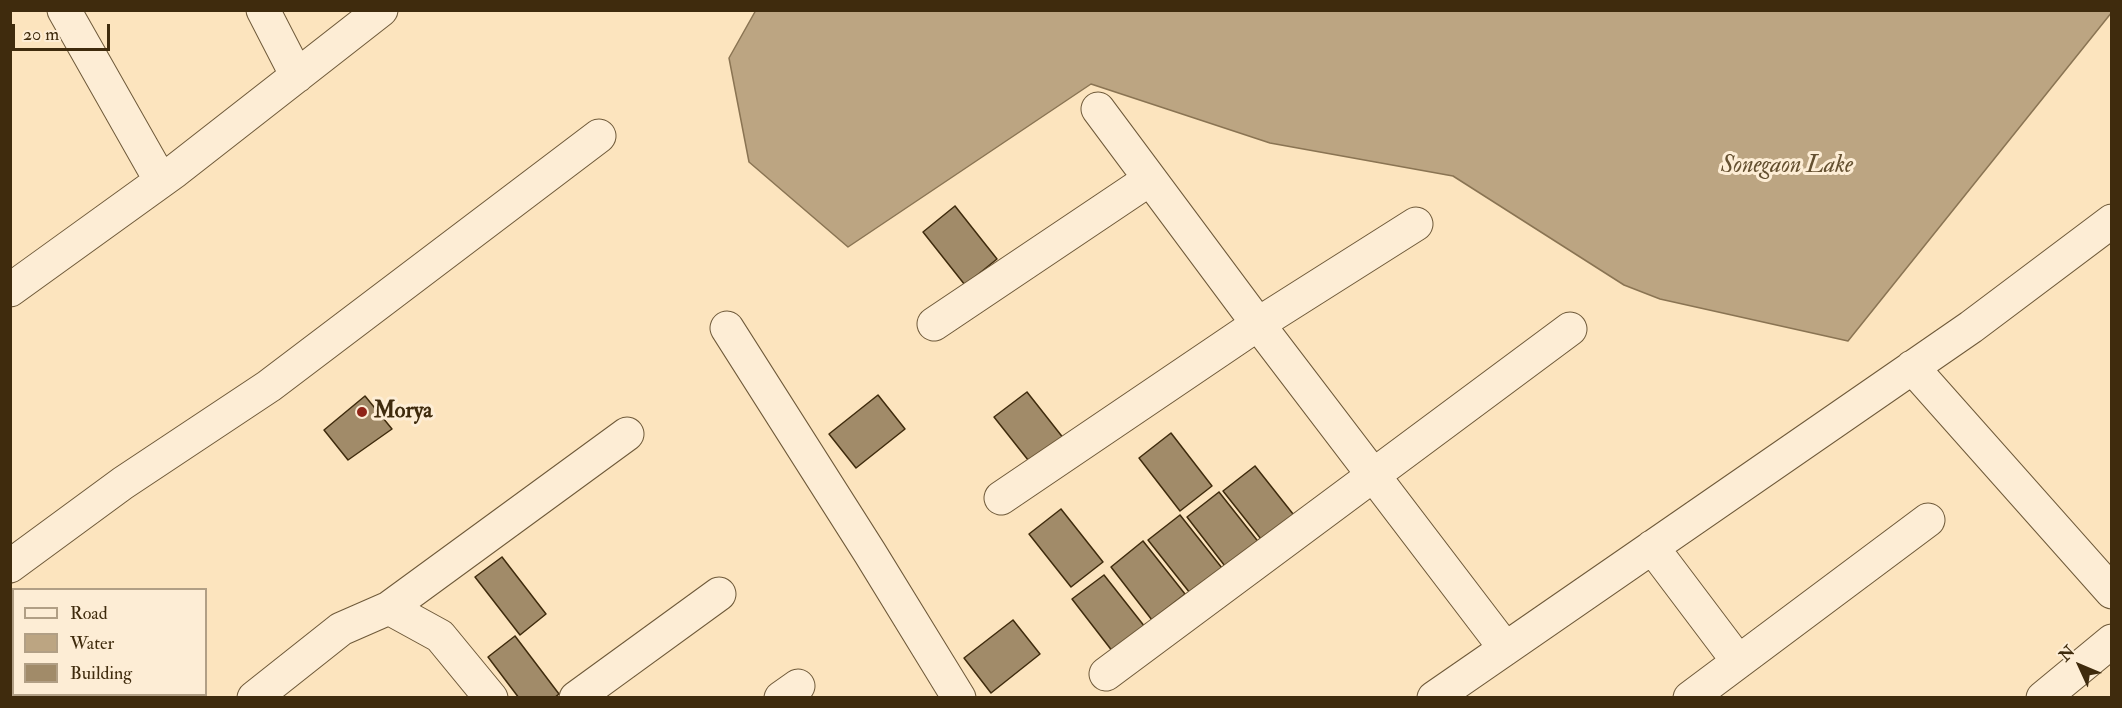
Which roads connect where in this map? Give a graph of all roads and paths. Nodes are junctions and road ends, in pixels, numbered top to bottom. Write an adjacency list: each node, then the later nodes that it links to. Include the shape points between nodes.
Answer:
1 (64, 10): 8 (street)
2 (263, 10): 4 (street)
3 (381, 10): 4 (street)
4 (297, 76): 8 (street)
5 (1098, 109): 7 (street)
6 (599, 136): 22 (street, via 269,386 123,483)
7 (1150, 179): 12 (street); 13 (street)
8 (161, 181): 11 (street)
9 (2112, 221): 16 (street)
10 (1416, 224): 13 (street)
11 (10, 290)
12 (934, 324)
13 (1258, 324): 18 (street); 19 (street)
14 (727, 328): 33 (street)
15 (1570, 329): 18 (street)
16 (1912, 367): 21 (street); 23 (street)
17 (627, 434): 25 (street)
18 (1374, 476): 27 (street); 29 (street)
19 (1001, 498)
20 (1928, 520): 28 (street)
21 (1653, 547): 27 (street); 28 (street)
22 (10, 566)
23 (2112, 592)
24 (719, 594): 32 (street)
25 (389, 608): 30 (street, via 341,629); 31 (street, via 440,636)
26 (2112, 641): 36 (street)
27 (1505, 648): 34 (street)
28 (1738, 661): 35 (street)
29 (1106, 674)
30 (254, 698)
31 (491, 698)
32 (576, 698)
33 (959, 698)
34 (1434, 698)
35 (1690, 698)
36 (2043, 698)

